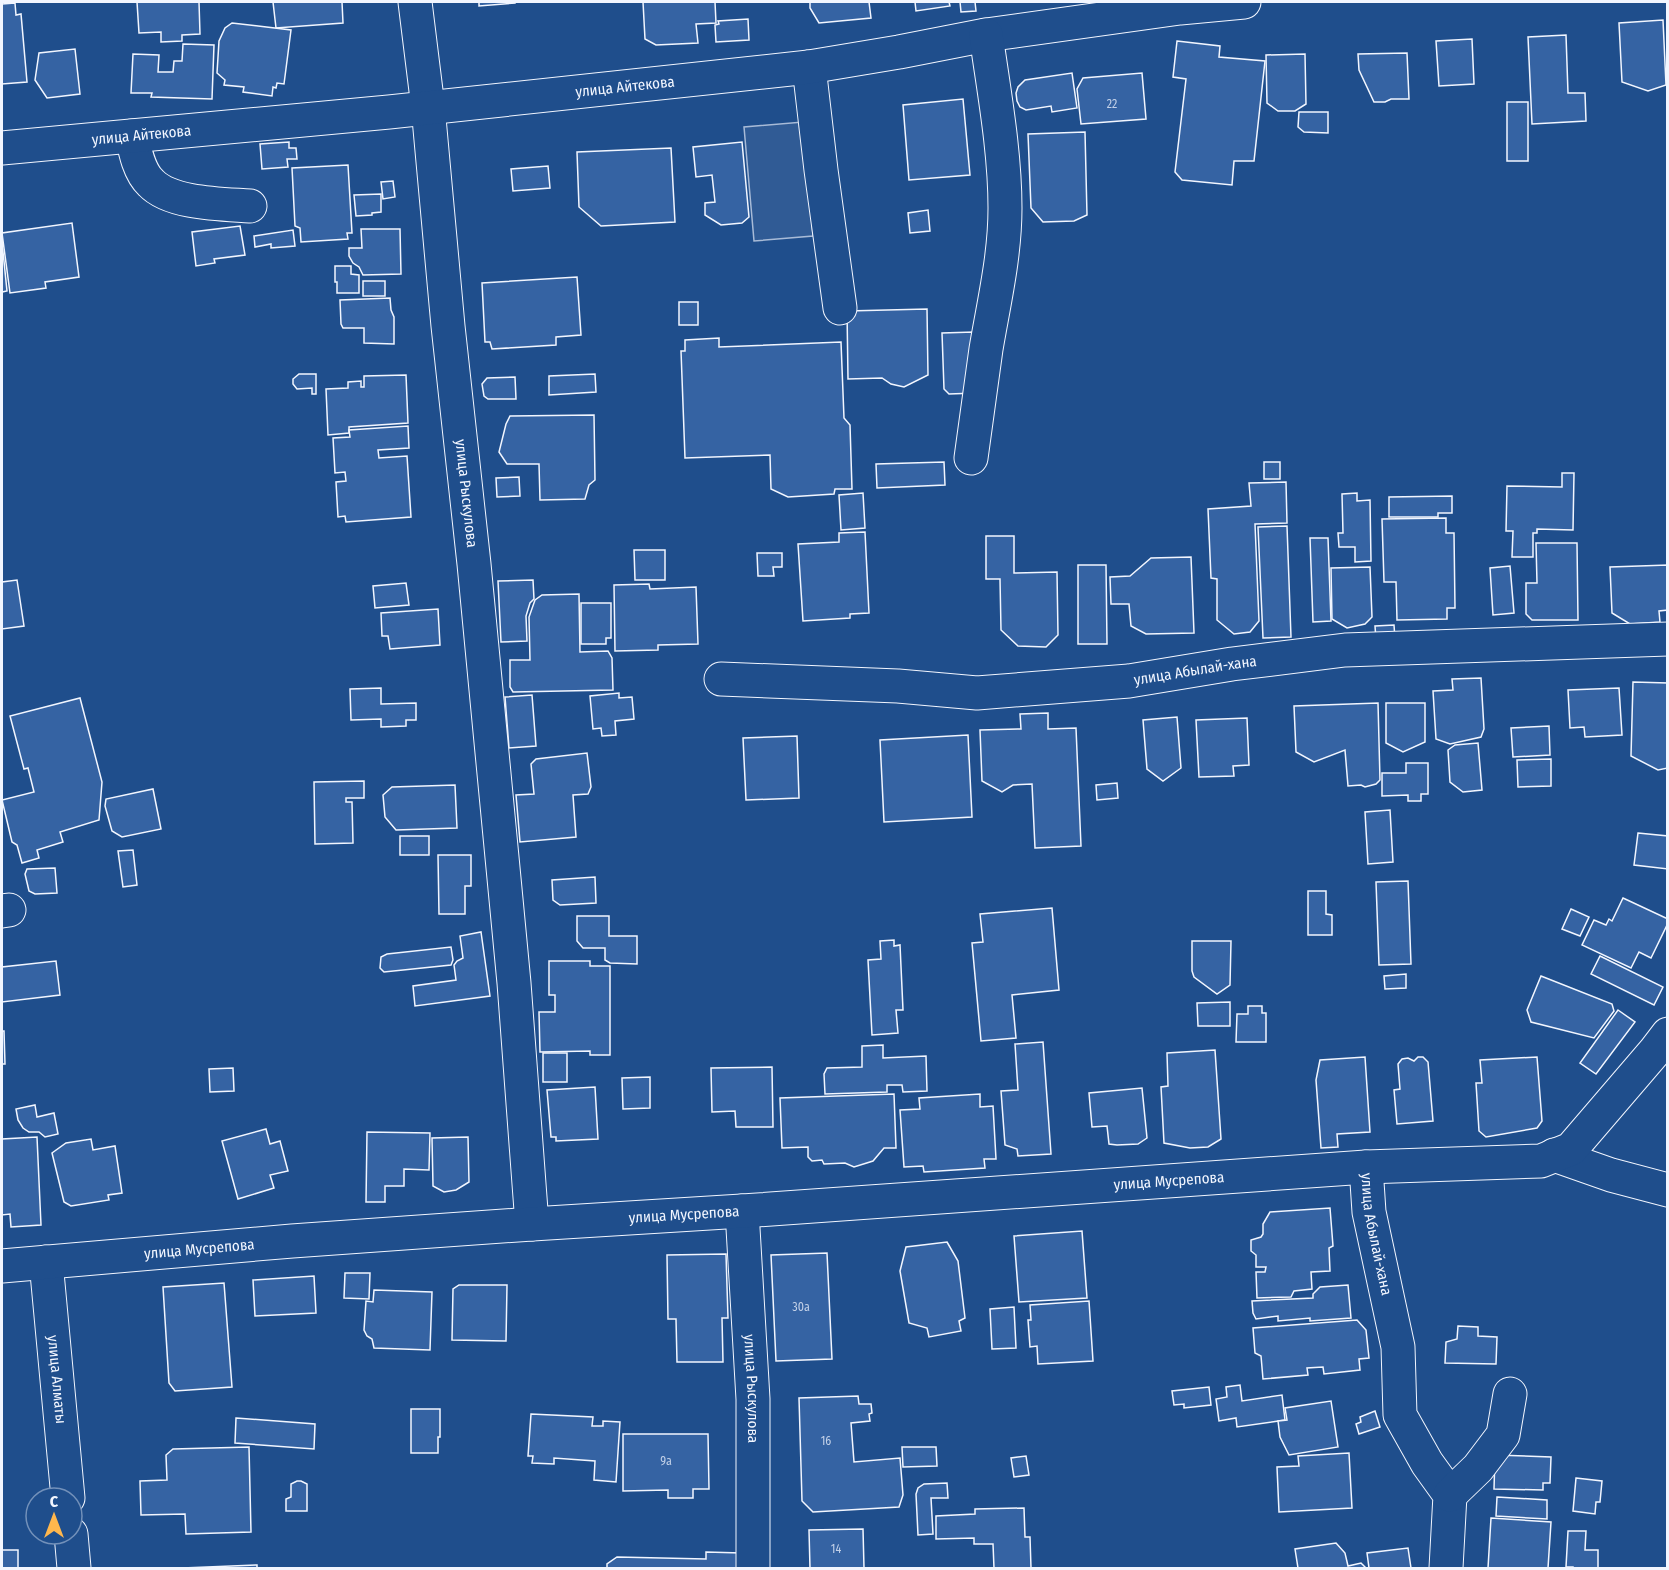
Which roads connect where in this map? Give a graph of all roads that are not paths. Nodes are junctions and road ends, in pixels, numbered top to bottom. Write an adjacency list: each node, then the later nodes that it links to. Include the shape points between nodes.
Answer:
1 (416, 2): 6 (street, улица Рыскулова)
2 (1244, 2): 3 (street, улица Айтекова)
3 (1179, 5): 4 (street, улица Айтекова)
4 (986, 36): 5 (street, улица Айтекова); 11 (street, via 1005,209 1002,258)
5 (809, 67): 6 (street, улица Айтекова); 10 (street)
6 (428, 107): 7 (street, улица Айтекова); 19 (street, улица Рыскулова, via 514,983)
7 (132, 136): 8 (street, улица Айтекова); 9 (street, via 137,161 151,183 172,197)
8 (2, 148)
9 (250, 206)
10 (840, 308)
11 (971, 458)
12 (1668, 639): 13 (street, улица Абылай-хана, via 1345,650 1129,681 977,693)
13 (721, 679)
14 (1668, 1034): 15 (street, улица Абылай-хана, via 1571,1149)
15 (1554, 1155): 16 (street, улица Абылай-хана, via 1541,1161); 17 (street)
16 (1366, 1167): 18 (street, улица Мусрепова); 24 (street, улица Абылай-хана, via 1369,1212 1398,1347 1400,1415)
17 (1668, 1190)
18 (742, 1211): 19 (street, улица Мусрепова); 27 (street, улица Рыскулова, via 753,1398)
19 (531, 1224): 20 (street, улица Мусрепова)
20 (46, 1262): 21 (street, улица Мусрепова); 23 (street, улица Алматы)
21 (2, 1266)
22 (1510, 1394): 24 (street, via 1503,1435 1478,1468)
23 (67, 1486)
24 (1449, 1495): 28 (street)
25 (72, 1546): 26 (street)
26 (74, 1569)
27 (753, 1569)
28 (1446, 1569)

